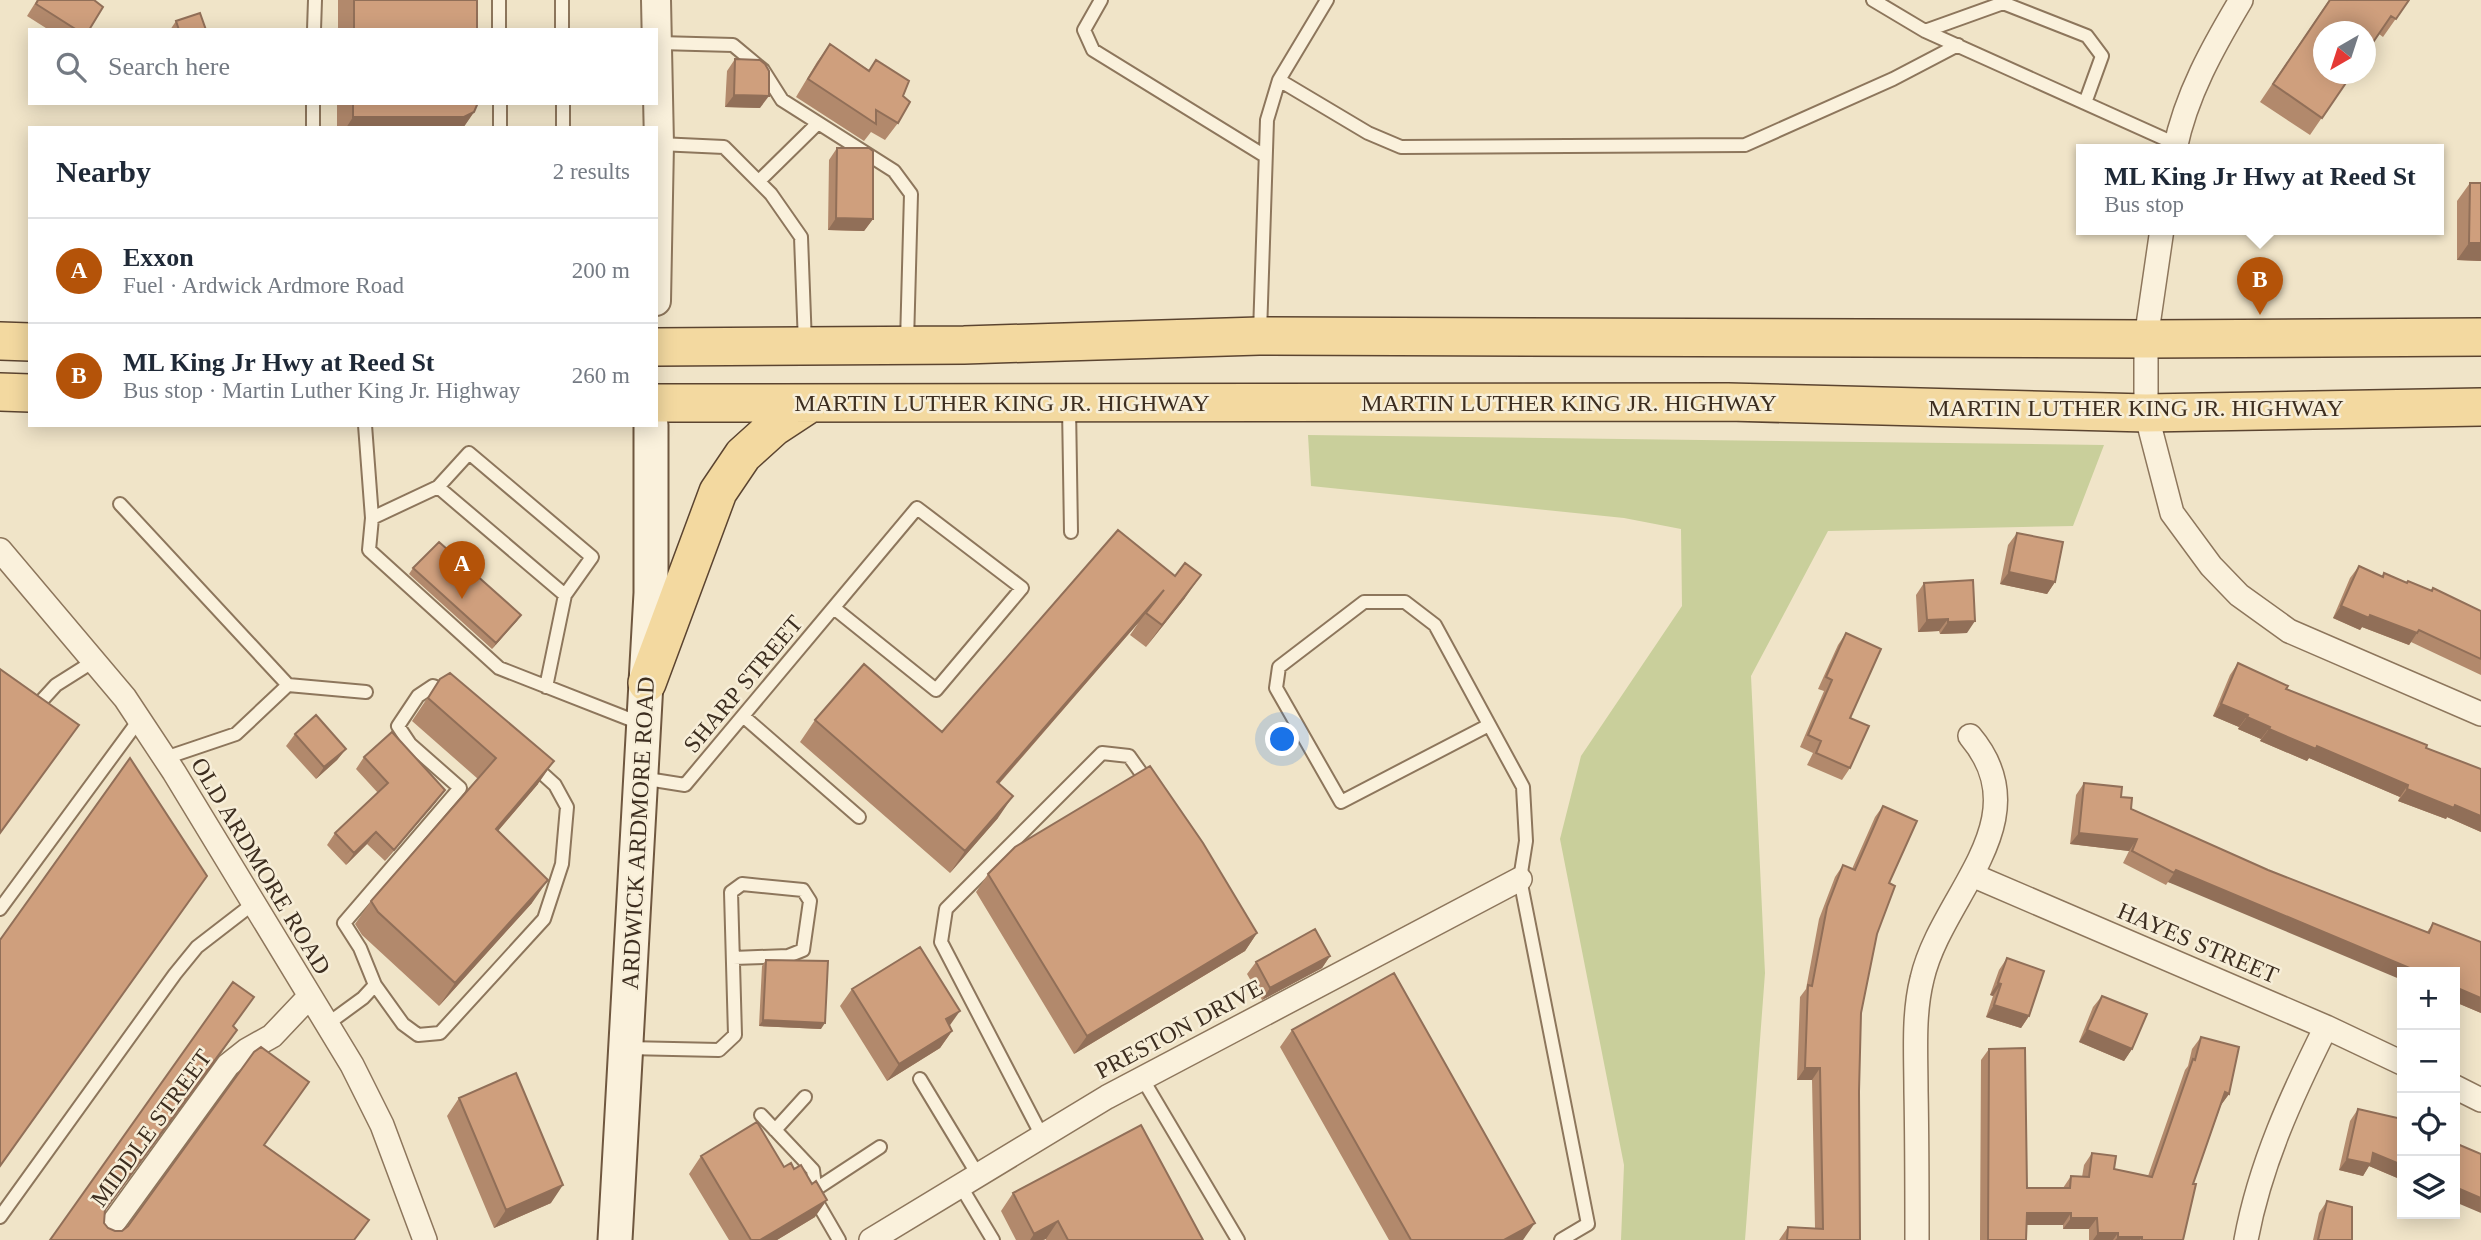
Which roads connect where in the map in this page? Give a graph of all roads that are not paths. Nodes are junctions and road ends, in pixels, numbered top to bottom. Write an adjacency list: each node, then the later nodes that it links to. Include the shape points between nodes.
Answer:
1 (315, 0): 9 (lane)
2 (499, 0): 10 (lane)
3 (562, 0): 11 (lane)
4 (656, 0): 12 (street)
5 (1101, 0): 29 (lane, via 1084,30 1093,50)
6 (1327, 0): 17 (lane)
7 (1873, 0): 14 (lane)
8 (2241, 0): 28 (street, via 2202,67)
9 (314, 28)
10 (499, 28)
11 (562, 28)
12 (658, 28)
13 (658, 29): 15 (street)
14 (1925, 31): 16 (lane); 18 (lane, via 2003,3 2087,36 2102,56)
15 (659, 43): 22 (lane, via 733,45 763,70 782,100); 26 (street)
16 (1958, 46): 17 (lane, via 1745,145 1401,147 1368,133); 18 (lane)
17 (1279, 80): 29 (lane, via 1267,120)
18 (2085, 103): 27 (lane)
19 (313, 105): 23 (lane)
20 (500, 105): 24 (lane)
21 (563, 105): 25 (lane)
22 (818, 123): 30 (lane); 38 (lane, via 894,171 911,194)
23 (313, 126)
24 (500, 126)
25 (563, 126)
26 (659, 144): 30 (lane, via 724,148); 31 (street)
27 (2169, 144)
28 (2176, 144)
29 (1265, 156): 33 (lane)
30 (759, 181): 40 (lane, via 801,237)
31 (658, 196)
32 (2161, 235): 35 (street)
33 (1259, 336): 35 (main road); 38 (main road)
34 (2481, 337): 35 (main road)
35 (2146, 339): 47 (street)
36 (0, 341): 37 (main road)
37 (28, 342)
38 (907, 345): 40 (main road)
39 (658, 347): 40 (main road)
40 (805, 347)
41 (0, 392): 42 (main road)
42 (28, 393)
43 (658, 403): 45 (main road, MARTIN LUTHER KING JR. HIGHWAY)
44 (1069, 403): 45 (main road, MARTIN LUTHER KING JR. HIGHWAY); 47 (main road, MARTIN LUTHER KING JR. HIGHWAY, via 1728,402); 53 (lane)
45 (809, 404): 58 (main road, via 743,455 718,492)
46 (2481, 407): 47 (main road, MARTIN LUTHER KING JR. HIGHWAY)
47 (2146, 413): 64 (street, via 2172,513 2211,566 2239,594 2289,631)
48 (365, 427): 52 (lane)
49 (651, 427): 58 (main road, ARDWICK ARDMORE ROAD)
50 (438, 487): 52 (lane); 55 (lane, via 493,527); 55 (lane, via 470,453 494,481 558,537 592,557)
51 (120, 504): 59 (lane)
52 (372, 518): 60 (lane, via 369,550 499,668)
53 (1071, 532)
54 (4, 561): 57 (street, OLD ARDMORE ROAD)
55 (565, 594): 60 (lane)
56 (834, 607): 56 (lane, SHARP STREET, via 936,690 1021,588 917,508); 65 (lane, SHARP STREET)
57 (94, 661): 62 (lane, via 56,685 34,709); 66 (street, OLD ARDMORE ROAD)
58 (647, 683): 68 (main road, ARDWICK ARDMORE ROAD)
59 (288, 685): 61 (lane); 71 (lane, via 236,734)
60 (546, 687): 68 (lane)
61 (366, 692)
62 (23, 701)
63 (463, 702): 80 (lane, via 433,686 418,696 398,726 410,744 460,788 344,923 360,947)
64 (2481, 714)
65 (743, 716): 72 (lane, SHARP STREET, via 685,785); 74 (lane)
66 (139, 720): 71 (street, OLD ARDMORE ROAD); 78 (lane)
67 (1489, 724): 67 (lane, via 1435,625 1405,602 1364,602 1279,667 1276,688 1340,802); 76 (lane, via 1523,786 1526,841)
68 (644, 725): 72 (main road, ARDWICK ARDMORE ROAD)
69 (1970, 736): 75 (street, via 1990,768 1996,802 1993,828)
70 (524, 757): 80 (lane, via 555,785 567,807 562,864 544,919 440,1033 418,1035 410,1030)
71 (165, 758): 77 (street, OLD ARDMORE ROAD)
72 (641, 778): 84 (main road, ARDWICK ARDMORE ROAD)
73 (1152, 790): 93 (lane, via 1129,757 1102,753 946,909 941,942)
74 (859, 817)
75 (1972, 875): 83 (street, HAYES STREET); 106 (street, via 1940,928 1918,1000)
76 (1520, 879): 86 (street, PRESTON DRIVE); 105 (lane, via 1588,1224)
77 (254, 903): 81 (street, OLD ARDMORE ROAD); 97 (lane, via 197,947 175,974)
78 (0, 909)
79 (733, 958): 79 (lane, via 731,892 742,884 803,890 810,901 803,950 788,956); 84 (lane, via 735,1035 719,1050)
80 (375, 985): 82 (lane)
81 (309, 997): 82 (street, OLD ARDMORE ROAD); 98 (street, MIDDLE STREET, via 272,1036 228,1065)
82 (326, 1024): 99 (street, OLD ARDMORE ROAD, via 382,1125)
83 (2326, 1027): 85 (street, HAYES STREET); 107 (street, via 2271,1147)
84 (627, 1048): 100 (main road, ARDWICK ARDMORE ROAD)
85 (2397, 1061)
86 (1142, 1078): 93 (street, PRESTON DRIVE); 104 (lane)
87 (920, 1079): 95 (lane)
88 (2460, 1090): 90 (street)
89 (805, 1097): 92 (lane)
90 (2481, 1100)
91 (761, 1115): 92 (lane)
92 (775, 1130): 96 (lane, via 813,1170)
93 (1042, 1136): 95 (street, PRESTON DRIVE)
94 (880, 1147): 96 (lane)
95 (969, 1180): 102 (street, PRESTON DRIVE); 103 (lane)
96 (816, 1189): 101 (lane, via 817,1202)
97 (0, 1217)
98 (101, 1240)
99 (425, 1240)
100 (615, 1240)
101 (839, 1240)
102 (871, 1240)
103 (993, 1240)
104 (1238, 1240)
105 (1562, 1240)
106 (1917, 1240)
107 (2246, 1240)

